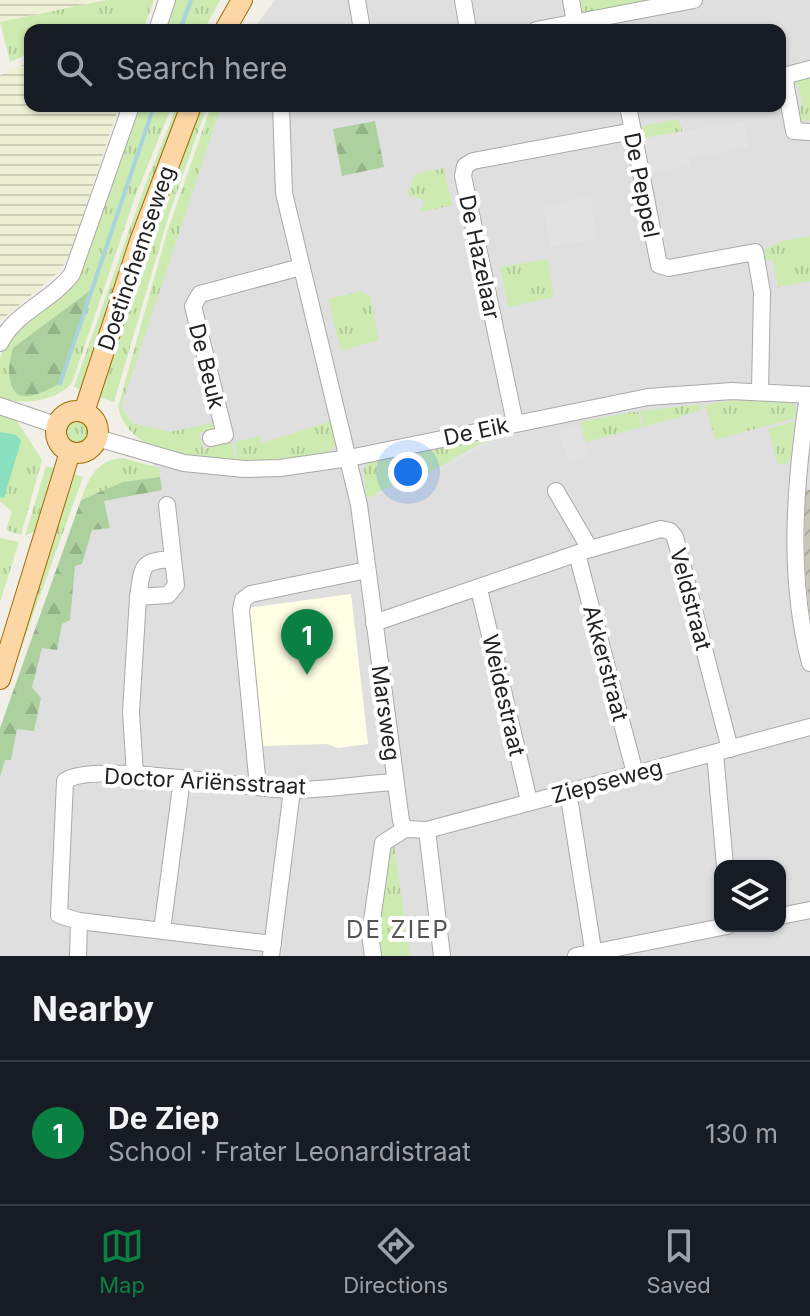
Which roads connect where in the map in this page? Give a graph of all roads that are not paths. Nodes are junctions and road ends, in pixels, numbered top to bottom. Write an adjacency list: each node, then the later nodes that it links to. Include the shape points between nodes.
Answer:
1 (167, 0): 9 (street)
2 (242, 0): 10 (main road)
3 (357, 0): 11 (street)
4 (463, 0): 12 (street)
5 (571, 0): 7 (street)
6 (694, 0): 8 (street)
7 (575, 23): 8 (street); 13 (street)
8 (613, 23)
9 (159, 24)
10 (228, 24)
11 (361, 24)
12 (467, 24)
13 (569, 24)
14 (810, 69): 15 (street)
15 (786, 75)
16 (786, 87): 22 (street, via 794,131)
17 (129, 112): 24 (street, via 72,274 55,295 19,319)
18 (189, 112): 28 (main road, Doetinchemseweg)
19 (281, 112): 23 (street, via 284,193)
20 (629, 112): 21 (street, De Peppel)
21 (633, 131): 25 (street, De Peppel, via 661,267 755,252 762,292); 29 (street, De Hazelaar, via 465,166)
22 (810, 132)
23 (301, 267): 32 (street, De Beuk, via 194,299 225,435); 34 (street)
24 (0, 343)
25 (760, 391): 26 (street, De Eik); 29 (street, De Eik, via 648,397)
26 (809, 395): 43 (street, via 795,528 797,590)
27 (0, 406): 30 (street)
28 (84, 412): 30 (main road, via 66,413); 31 (main road, via 96,422)
29 (515, 423): 34 (street, De Eik)
30 (56, 425): 33 (main road, via 58,443)
31 (97, 438): 33 (main road, via 85,452); 34 (street, De Eik, via 210,467 280,468)
32 (211, 438)
33 (70, 452): 44 (main road)
34 (349, 458): 39 (street, Marsweg)
35 (556, 491): 37 (street)
36 (167, 505): 38 (street)
37 (584, 551): 40 (street, Veldstraat); 46 (street, Veldstraat, via 661,529 675,537); 47 (street, Akkerstraat)
38 (173, 559): 41 (street, via 149,561 143,567); 41 (street, via 173,591)
39 (367, 570): 42 (street, Marsweg); 51 (street, via 243,600)
40 (479, 589): 42 (street, Veldstraat); 54 (street, Weidestraat)
41 (138, 597): 48 (street, via 131,712)
42 (374, 623): 50 (street, Marsweg)
43 (810, 663)
44 (0, 679)
45 (810, 727): 46 (street, Ziepseweg)
46 (723, 751): 47 (street, Ziepseweg); 57 (street, Veldstraat)
47 (635, 773): 53 (street, Ziepseweg)
48 (135, 774): 49 (street, Doctor Ariënsstraat); 60 (street, Doctor Ariënsstraat, via 65,781 58,906 59,915)
49 (182, 779): 51 (street, Doctor Ariënsstraat); 62 (street)
50 (395, 782): 52 (street, Doctor Ariënsstraat); 55 (street, Marsweg)
51 (258, 787): 52 (street, Doctor Ariënsstraat)
52 (292, 790): 63 (street)
53 (568, 791): 54 (street, Ziepseweg); 64 (street)
54 (529, 801): 56 (street, Ziepseweg)
55 (405, 829): 56 (street, Ziepseweg); 66 (street, via 383,843 370,935)
56 (427, 830): 67 (street)
57 (725, 860)
58 (810, 910): 59 (street)
59 (786, 915)
60 (79, 921): 62 (street); 65 (street)
61 (714, 929): 64 (street)
62 (162, 930): 63 (street)
63 (272, 950)
64 (594, 954): 68 (street)
65 (78, 956)
66 (373, 956)
67 (442, 956)
68 (576, 956)

